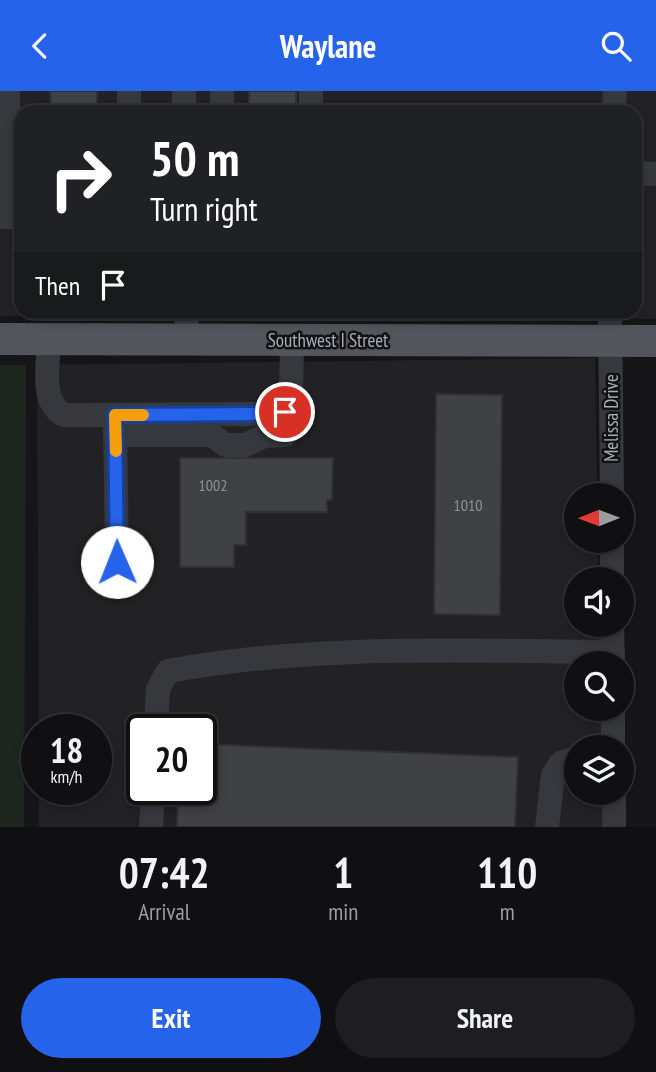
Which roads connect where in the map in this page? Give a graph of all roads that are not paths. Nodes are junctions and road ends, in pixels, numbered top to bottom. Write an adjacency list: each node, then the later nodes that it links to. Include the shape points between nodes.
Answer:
1 (9, 91): 2 (street, via 9,217)
2 (0, 217)
3 (187, 326): 6 (main road, Southwest I Street); 7 (main road, Southwest I Street)
4 (610, 326): 7 (main road, Southwest I Street); 8 (main road, Southwest I Street); 10 (street, Melissa Drive)
5 (0, 339): 6 (main road, Southwest I Street)
6 (49, 339): 9 (street, via 48,399 54,410)
7 (292, 340): 9 (street, via 291,399 285,412)
8 (656, 341)
9 (115, 425): 11 (street)
10 (612, 483)
11 (117, 562)
12 (564, 656): 13 (street, via 444,651 290,654 201,665 167,671 158,689)
13 (157, 714)
14 (564, 762): 18 (street, via 553,775)
15 (152, 805): 17 (street)
16 (614, 805): 19 (street)
17 (151, 827)
18 (547, 827)
19 (614, 827)

